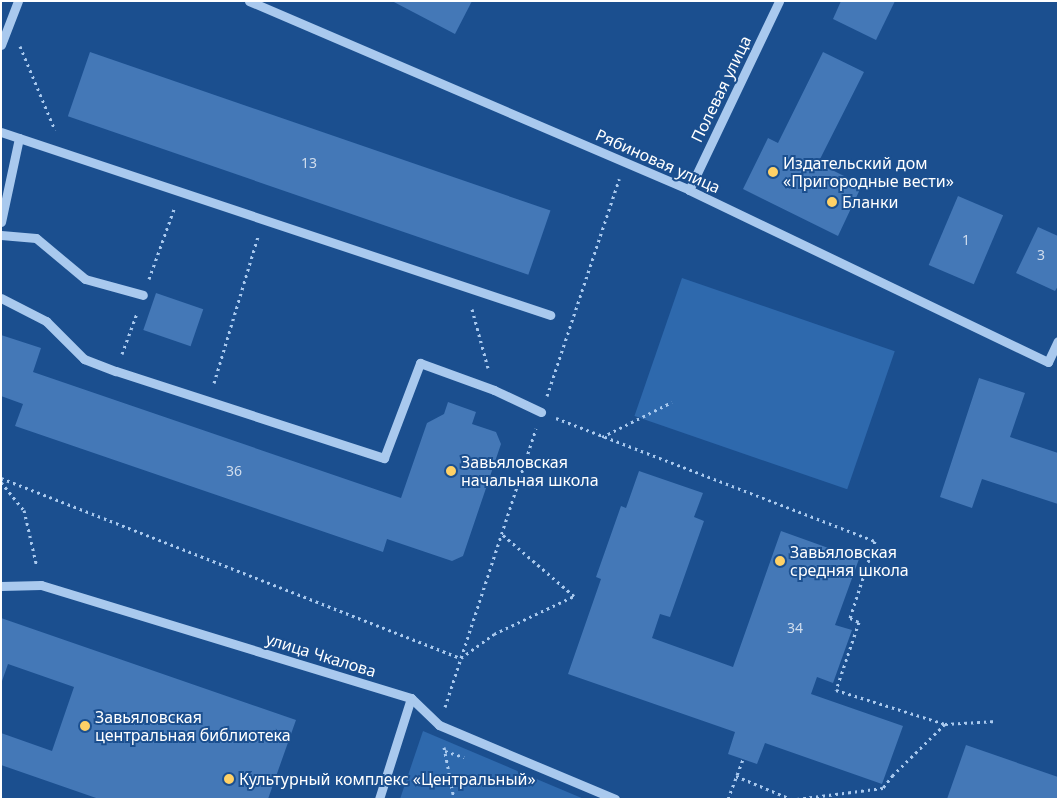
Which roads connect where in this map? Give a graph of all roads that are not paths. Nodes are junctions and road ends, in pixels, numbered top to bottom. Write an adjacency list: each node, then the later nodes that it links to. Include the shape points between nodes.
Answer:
1 (18, 1): 4 (street)
2 (249, 1): 7 (street, Рябиновая улица)
3 (780, 1): 7 (street, Полевая улица)
4 (1, 45)
5 (1, 132): 6 (street)
6 (19, 138): 8 (street); 12 (street)
7 (689, 190): 13 (street, Рябиновая улица, via 1048,362)
8 (1, 222)
9 (1, 235): 10 (street, via 36,238 86,279)
10 (143, 296)
11 (1, 298): 14 (street, via 46,321 84,359 384,458 420,363 494,390)
12 (550, 315)
13 (1058, 341)
14 (541, 412)
15 (1, 586): 16 (street, улица Чкалова, via 42,584)
16 (411, 698): 17 (street); 18 (street, улица Чкалова, via 439,725)
17 (379, 799)
18 (615, 799)

